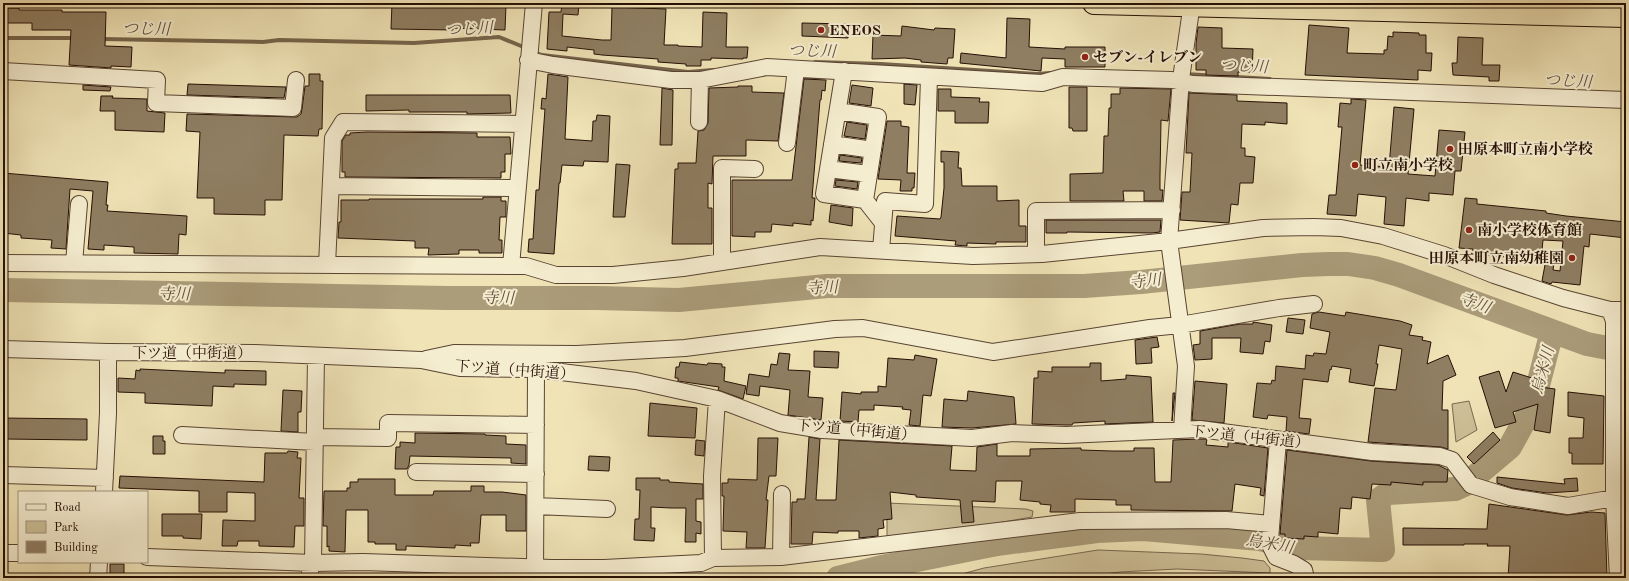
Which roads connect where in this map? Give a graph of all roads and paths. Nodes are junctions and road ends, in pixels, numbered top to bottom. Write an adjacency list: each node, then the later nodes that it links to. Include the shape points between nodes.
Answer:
1 (534, 3): 6 (street)
2 (1094, 3): 3 (highway)
3 (1192, 4): 4 (highway); 11 (street)
4 (1445, 7): 5 (highway)
5 (1626, 16)
6 (528, 52): 13 (street, via 553,65 671,80); 17 (street)
7 (796, 69): 9 (street); 13 (street, via 767,67); 18 (street)
8 (3, 71): 12 (street, via 157,80 156,103 293,108)
9 (844, 71): 10 (street); 15 (street)
10 (929, 77): 11 (street, via 1042,83 1063,77 1172,80); 29 (street, via 925,204 885,202)
11 (1181, 78): 14 (street); 28 (street)
12 (296, 80)
13 (700, 80): 16 (street)
14 (1626, 100)
15 (838, 111): 19 (street); 20 (street, via 878,118)
16 (699, 122)
17 (522, 124): 24 (street, via 343,122 333,138); 25 (street)
18 (787, 143)
19 (832, 144): 20 (street); 22 (street)
20 (873, 150): 23 (street)
21 (755, 169): 33 (street, via 722,168)
22 (828, 169): 23 (street); 26 (street, via 824,194)
23 (869, 174): 26 (street)
24 (331, 186): 25 (street); 36 (street)
25 (517, 188): 37 (street)
26 (865, 200): 29 (street)
27 (79, 204): 35 (street)
28 (1172, 210): 30 (street); 32 (street, via 1036,212)
29 (883, 223): 31 (street)
30 (1170, 244): 32 (street); 39 (street, via 1263,228 1341,228 1383,236 1562,298); 40 (street)
31 (881, 250): 32 (street, via 973,256); 33 (street, via 820,247)
32 (1036, 254)
33 (722, 261): 37 (street, via 613,275 556,275 526,266)
34 (3, 263): 35 (street)
35 (74, 263): 36 (street)
36 (327, 265): 37 (street)
37 (511, 266)
38 (1314, 304): 40 (street)
39 (1617, 314): 57 (street, via 1613,390)
40 (1179, 322): 44 (street, via 993,352 863,328 685,348 577,354 454,353); 48 (street, via 1186,366)
41 (3, 349): 42 (street, 下ツ道（中街道）)
42 (108, 352): 43 (street, 下ツ道（中街道）); 55 (street)
43 (316, 356): 44 (street, 下ツ道（中街道）); 50 (street)
44 (421, 360): 45 (street, 下ツ道（中街道）, via 460,368)
45 (536, 369): 46 (street, 下ツ道（中街道）, via 636,381); 47 (street)
46 (717, 399): 48 (street, 下ツ道（中街道）, via 780,423 822,430 972,438 1012,432 1066,435); 65 (street, via 712,476)
47 (536, 425): 50 (street, via 388,423 388,438); 53 (street)
48 (1182, 430): 51 (street, 下ツ道（中街道）, via 1200,429)
49 (182, 436): 50 (street)
50 (315, 440): 67 (street)
51 (1278, 440): 57 (street, 下ツ道（中街道）, via 1372,452 1440,456 1452,460 1471,485 1510,497 1568,506); 60 (street)
52 (416, 472): 53 (street)
53 (536, 474): 58 (street)
54 (3, 475): 55 (street)
55 (105, 485)
56 (782, 494): 63 (street)
57 (1620, 497): 71 (street)
58 (536, 506): 59 (street); 68 (street)
59 (607, 509)
60 (1271, 524): 63 (street, via 1226,520 1080,521); 70 (street, via 1271,547 1276,558 1304,570)
61 (3, 553): 62 (street)
62 (18, 553)
63 (781, 557): 65 (street)
64 (148, 558): 67 (street)
65 (713, 558): 68 (street, via 694,564)
66 (99, 563): 69 (street)
67 (312, 571): 68 (street, via 363,562)
68 (535, 573)
69 (98, 578)
70 (1306, 578)
71 (1618, 578)

